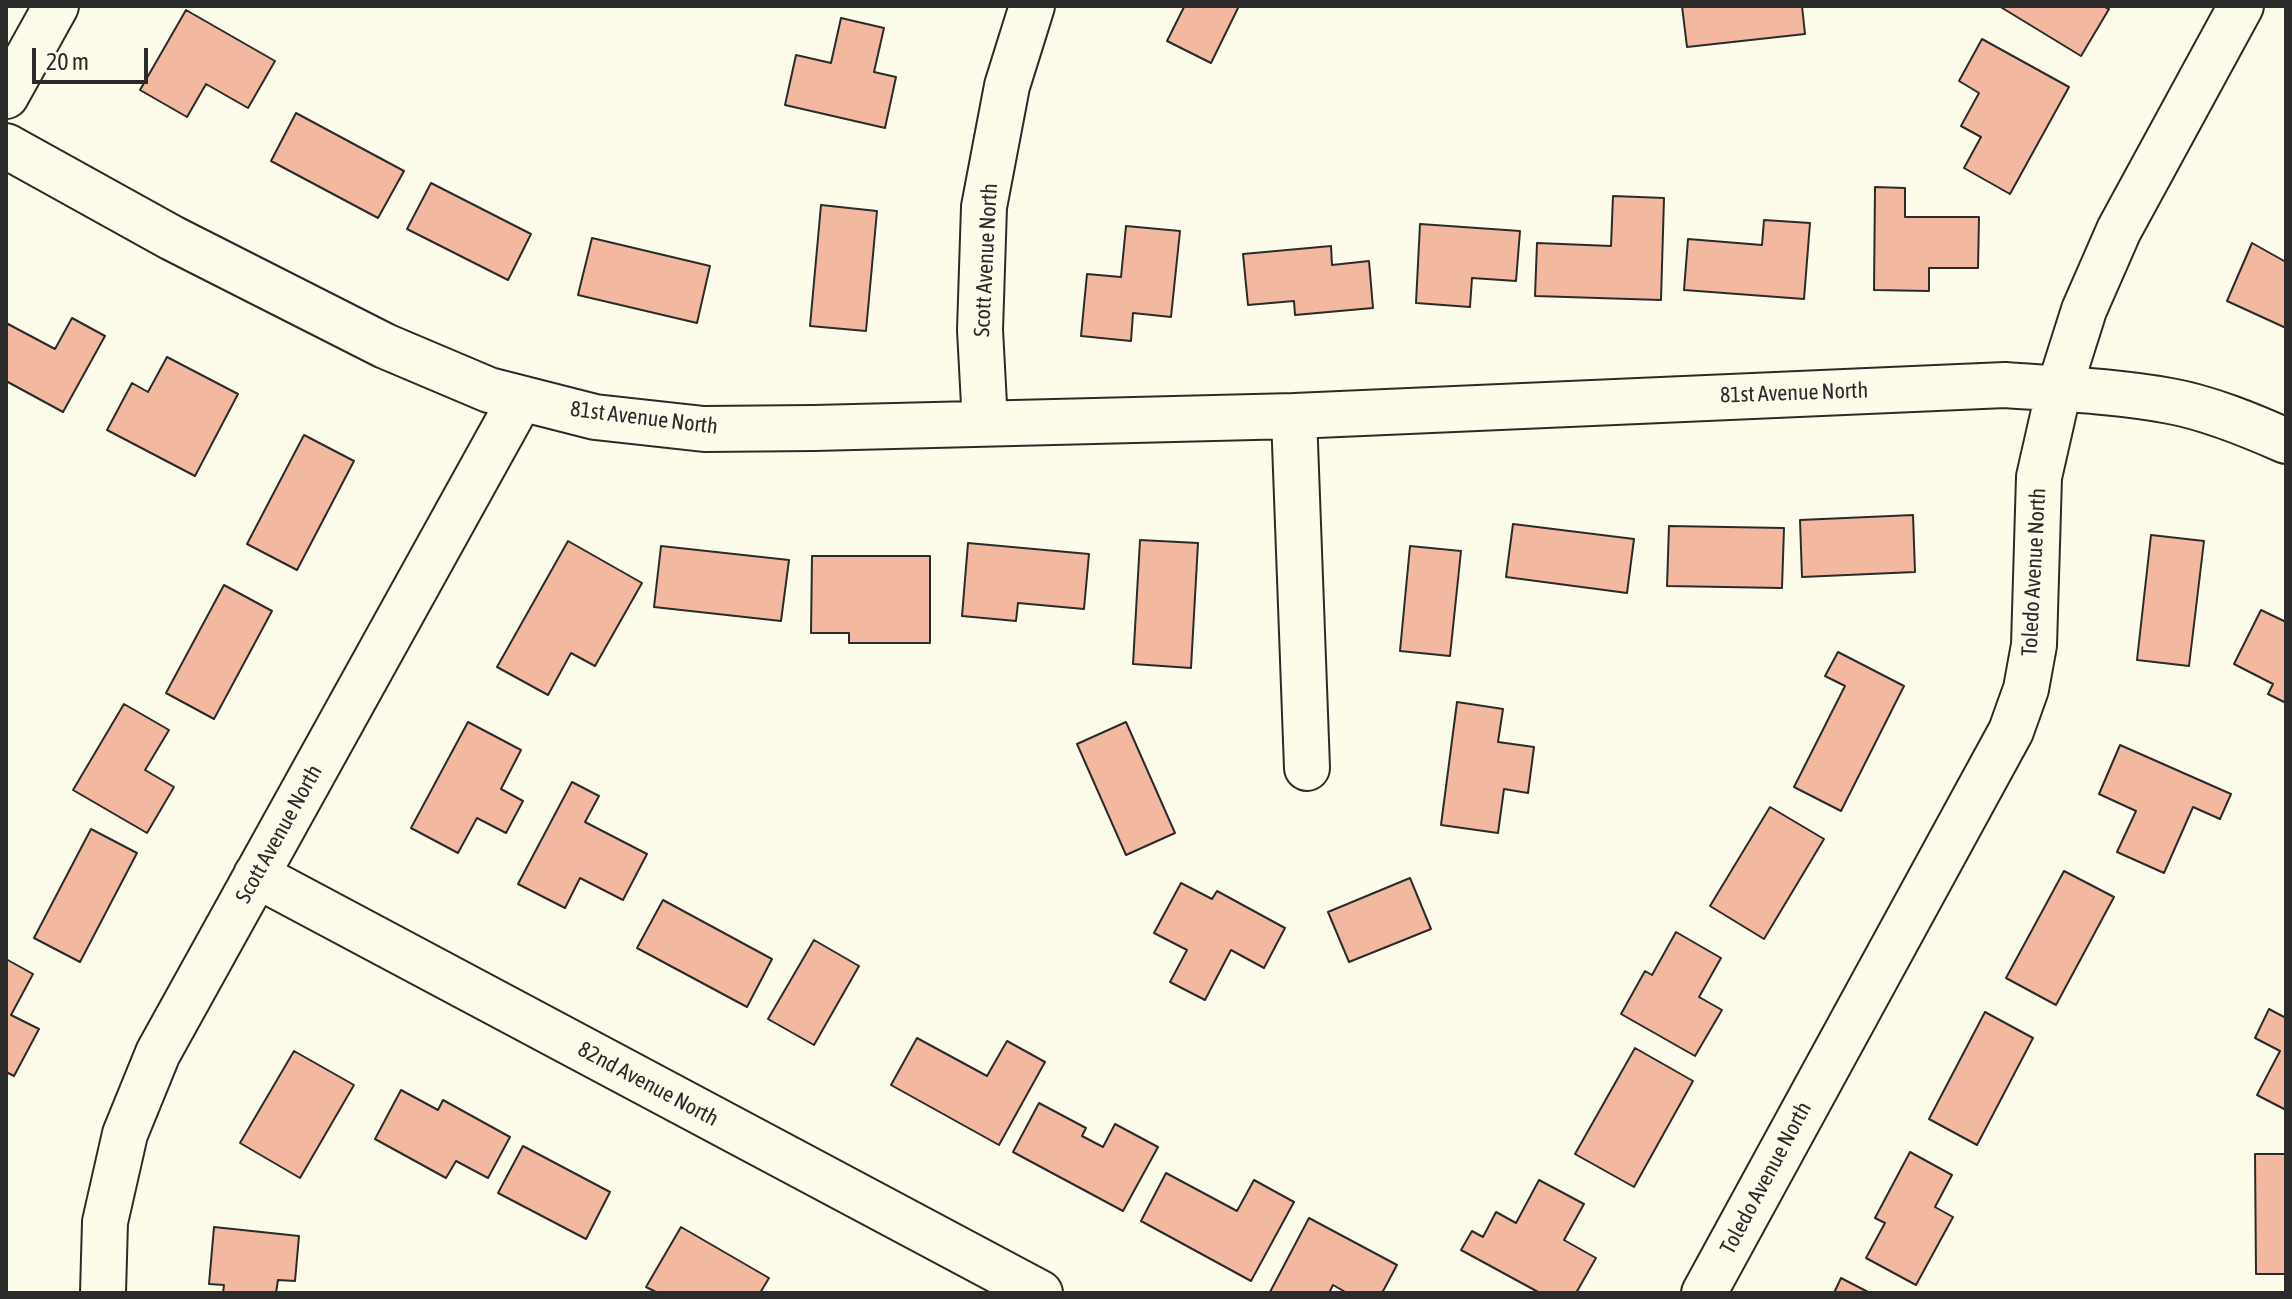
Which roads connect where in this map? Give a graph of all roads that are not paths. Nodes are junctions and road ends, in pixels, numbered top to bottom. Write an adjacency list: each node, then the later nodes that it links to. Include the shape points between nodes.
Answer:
1 (56, 6): 4 (street)
2 (1032, 6): 9 (street, Scott Avenue North, via 1007,86 984,207 980,330)
3 (2241, 6): 6 (street, Toledo Avenue North, via 2119,230 2084,310)
4 (6, 96)
5 (6, 146): 7 (street, 81st Avenue North, via 385,346)
6 (2059, 389): 8 (street, 81st Avenue North, via 2005,385); 10 (street, 81st Avenue North, via 2173,402); 15 (street, Toledo Avenue North, via 2039,477 2034,645 2011,731)
7 (521, 398): 9 (street, 81st Avenue North, via 595,417 704,429); 12 (street, Scott Avenue North)
8 (1294, 416): 9 (street, 81st Avenue North); 11 (street)
9 (985, 423)
10 (2286, 441)
11 (1307, 768)
12 (256, 875): 13 (street, Scott Avenue North, via 158,1053 125,1134 105,1222); 14 (street, 82nd Avenue North)
13 (103, 1293)
14 (1040, 1293)
15 (1704, 1293)

